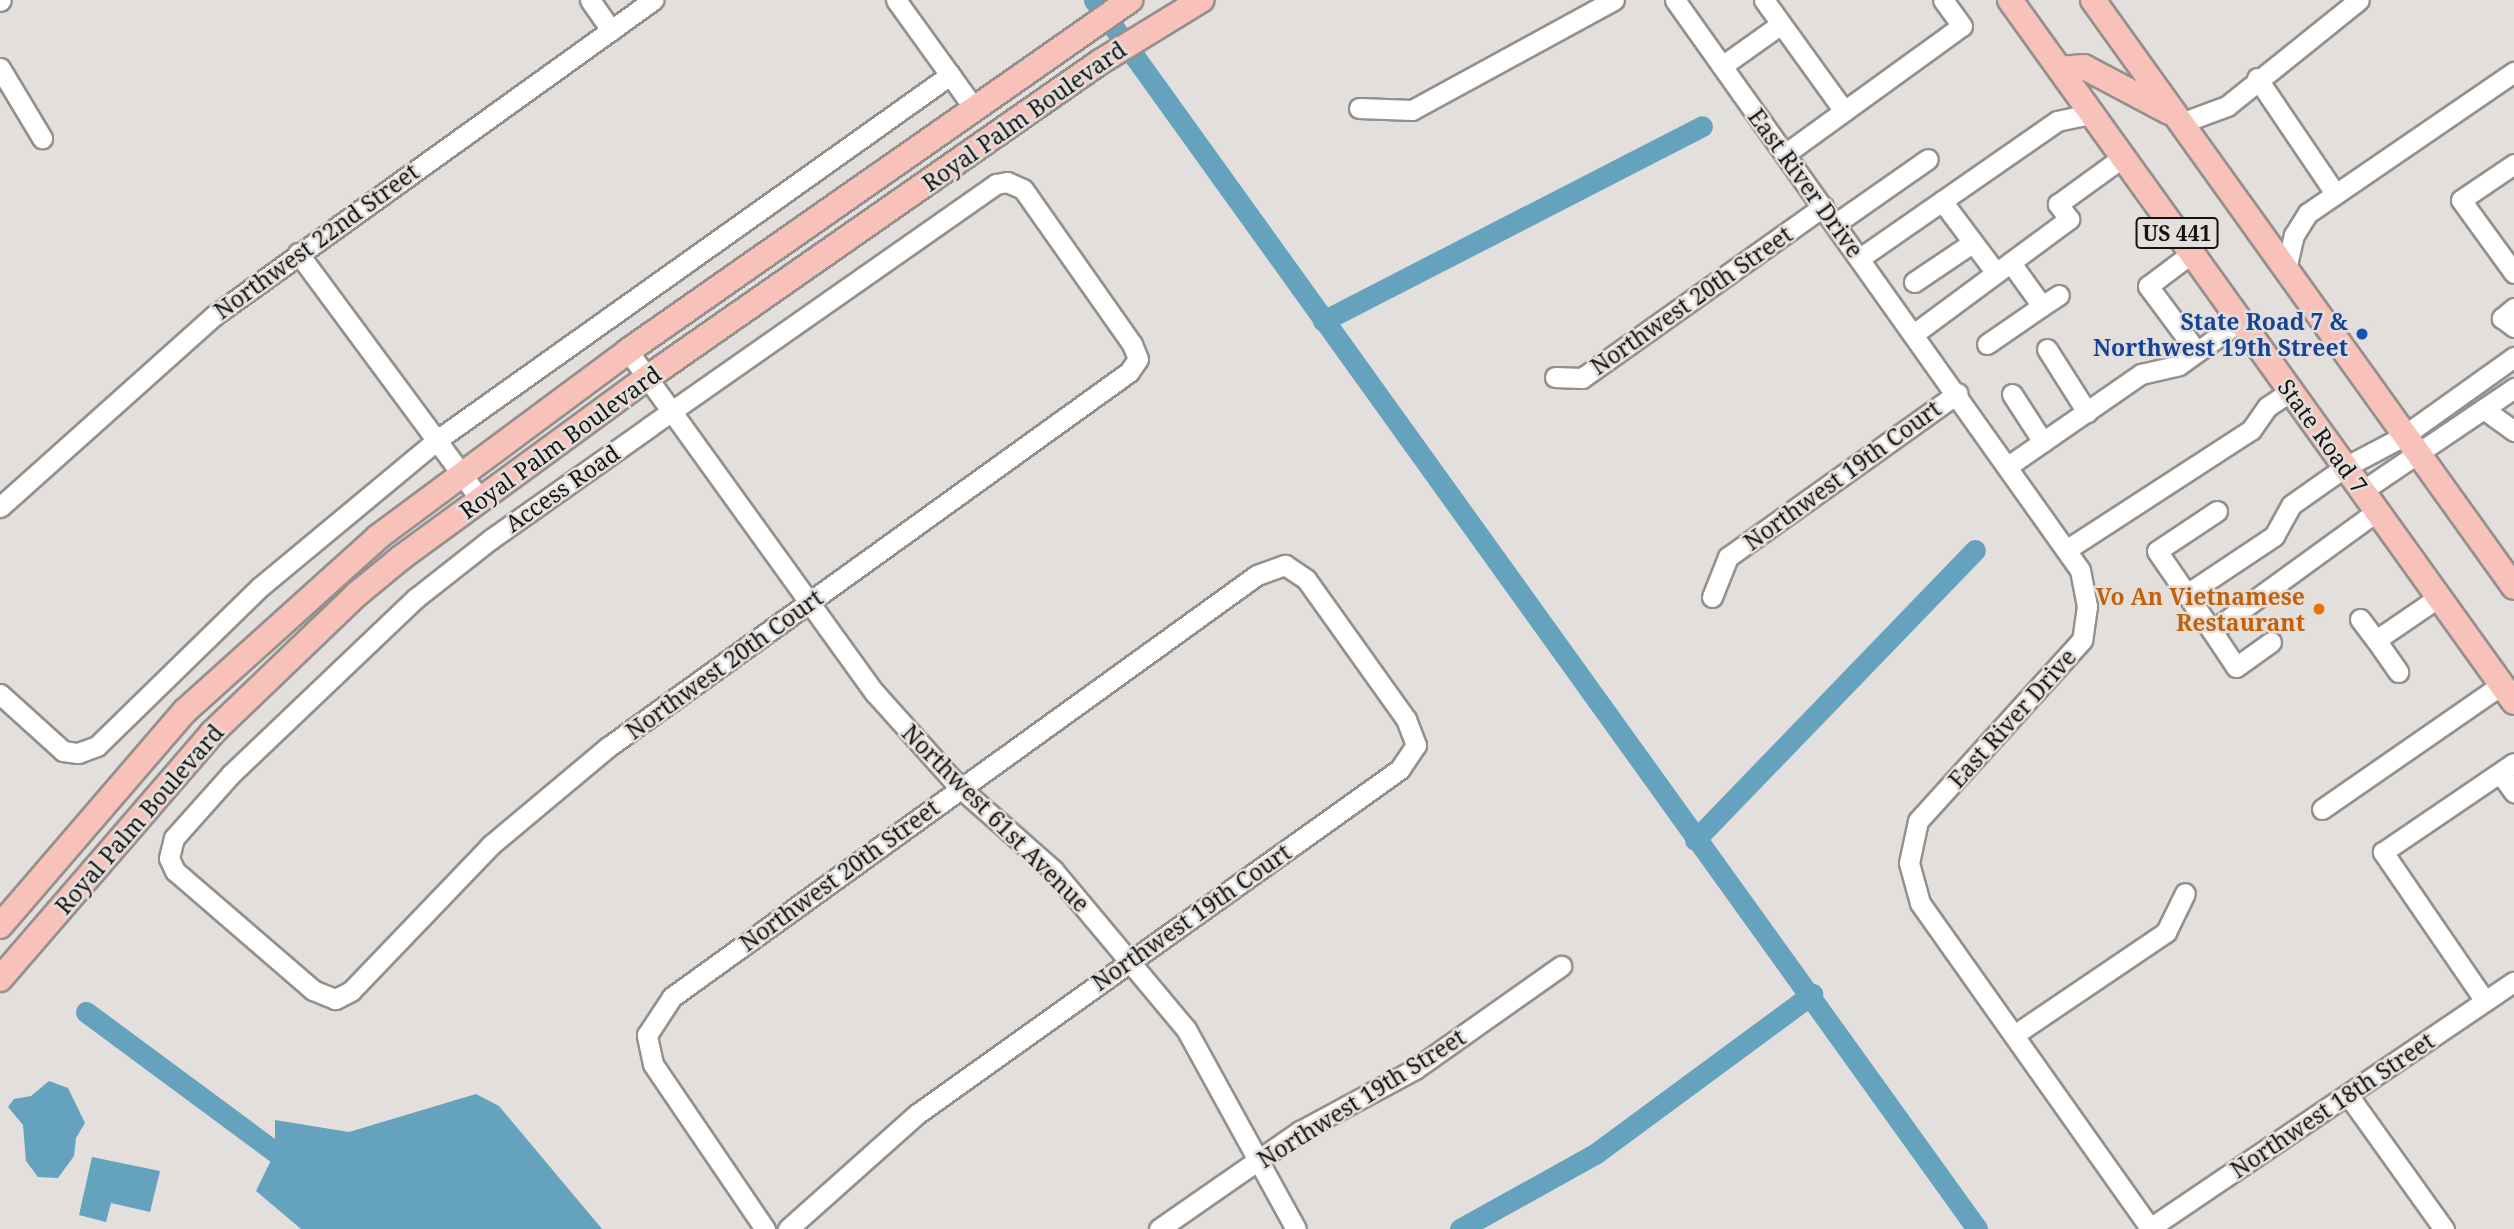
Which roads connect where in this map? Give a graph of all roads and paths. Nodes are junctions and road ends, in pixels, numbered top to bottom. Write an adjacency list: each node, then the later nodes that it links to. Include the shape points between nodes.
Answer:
1 (590, 0): 14 (street)
2 (653, 0): 14 (street, Northwest 22nd Street)
3 (896, 0): 19 (street)
4 (1130, 0): 21 (main road, Royal Palm Boulevard)
5 (1202, 0): 56 (main road, Royal Palm Boulevard, via 1100,62)
6 (1614, 0): 22 (street, via 1412,110)
7 (1675, 0): 15 (street, East River Drive)
8 (1764, 0): 13 (street)
9 (2010, 0): 17 (main road, State Road 7 / US 441)
10 (2093, 0): 25 (main road, US 441)
11 (2359, 0): 20 (street)
12 (1945, 1): 23 (street, via 1962,26)
13 (1781, 23): 15 (street); 23 (street)
14 (611, 30): 37 (street, Northwest 22nd Street)
15 (1722, 66): 27 (street, East River Drive)
16 (0, 68): 26 (street)
17 (2060, 69): 24 (main road, State Road 7 / US 441); 25 (main road, via 2084,67)
18 (2514, 72): 32 (street)
19 (950, 75): 21 (street); 65 (street)
20 (2257, 78): 25 (street, via 2227,106); 32 (street)
21 (974, 108): 52 (main road, Royal Palm Boulevard)
22 (1360, 108)
23 (1844, 111): 27 (street)
24 (2089, 114): 28 (main road, State Road 7 / US 441); 33 (street, via 2057,121)
25 (2178, 120): 41 (main road, US 441)
26 (42, 138)
27 (1785, 154): 34 (street, East River Drive)
28 (2123, 157): 38 (main road, State Road 7 / US 441); 40 (street, via 2058,204 2069,219)
29 (1928, 159): 35 (street)
30 (2514, 164): 42 (street, via 2461,200)
31 (1023, 189): 62 (street, Access Road, via 996,184); 81 (street, Northwest 20th Court, via 1138,359 1129,372)
32 (2335, 193): 41 (street, via 2308,213 2294,235)
33 (1942, 201): 36 (street); 39 (street)
34 (1822, 207): 35 (street, East River Drive); 55 (street, Northwest 20th Street, via 1582,378)
35 (1835, 224): 39 (street, East River Drive)
36 (1972, 243): 40 (street); 43 (street)
37 (298, 253): 65 (street); 73 (street, Northwest 22nd Street, via 215,314)
38 (2192, 253): 47 (main road, State Road 7 / US 441); 53 (street, via 2148,286)
39 (1860, 258): 49 (street, East River Drive)
40 (2004, 268): 45 (street); 49 (street)
41 (2286, 270): 67 (main road, US 441)
42 (2514, 273)
43 (1914, 282)
44 (2059, 295): 45 (street)
45 (2042, 306): 50 (street)
46 (2514, 308): 48 (street, via 2502,318)
47 (2240, 321): 53 (street); 58 (main road, State Road 7 / US 441)
48 (2514, 327)
49 (1914, 333): 59 (street, East River Drive)
50 (1987, 344)
51 (2047, 349): 63 (street)
52 (628, 351): 56 (street, Northwest 61st Avenue); 70 (main road, Royal Palm Boulevard)
53 (2197, 352): 63 (street, via 2179,365 2141,374)
54 (2514, 357): 67 (street)
55 (1555, 377)
56 (647, 378): 62 (street, Northwest 61st Avenue); 71 (main road, Royal Palm Boulevard)
57 (2514, 388): 61 (street)
58 (2291, 391): 69 (main road, State Road 7 / US 441); 75 (street, via 2267,407 2250,430)
59 (1958, 393): 68 (street, East River Drive); 79 (street, Northwest 19th Court, via 1728,557)
60 (2012, 394): 66 (street)
61 (2485, 411): 64 (street); 67 (street)
62 (670, 412): 81 (street, Northwest 61st Avenue); 93 (street, Access Road, via 491,539 332,675 231,774 174,838 169,858)
63 (2087, 412): 66 (street)
64 (2514, 431)
65 (436, 440): 70 (street); 88 (street, via 260,587 97,746 78,753 63,751)
66 (2043, 442): 68 (street)
67 (2409, 446): 69 (street); 72 (street); 77 (main road, US 441)
68 (2008, 466): 75 (street, East River Drive)
69 (2345, 467): 72 (main road, State Road 7 / US 441); 78 (street, via 2291,505 2274,536)
70 (461, 473): 71 (street); 95 (main road, Royal Palm Boulevard, via 294,609 186,711)
71 (480, 499): 98 (main road, Royal Palm Boulevard, via 357,594 212,733)
72 (2370, 501): 80 (main road, State Road 7 / US 441); 83 (street)
73 (0, 508)
74 (2217, 510): 78 (street, via 2157,551)
75 (2066, 550): 101 (street, East River Drive, via 2080,570 2087,606 2082,640 1918,821 1909,863 1920,903)
76 (1285, 565): 90 (street, Northwest 20th Street, via 1257,575); 96 (street, Northwest 19th Court, via 1306,579 1406,719 1416,745 1400,769)
77 (2513, 584)
78 (2187, 594): 83 (street)
79 (1712, 597)
80 (2438, 597): 84 (street); 87 (main road, State Road 7 / US 441)
81 (809, 603): 90 (street, Northwest 61st Avenue, via 875,694); 93 (street, Northwest 20th Court, via 608,747 491,845 351,991 335,999 313,990)
82 (2360, 619): 84 (street)
83 (2211, 631): 85 (street, via 2236,667)
84 (2376, 640): 86 (street)
85 (2271, 642)
86 (2398, 672)
87 (2508, 693): 92 (street)
88 (0, 694)
89 (2507, 768): 91 (street); 100 (street, via 2382,852)
90 (959, 788): 96 (street, Northwest 61st Avenue, via 1052,870); 105 (street, Northwest 20th Street, via 672,998 647,1035 653,1064)
91 (2514, 792)
92 (2322, 809)
93 (175, 871)
94 (2185, 893): 101 (street, via 2166,932)
95 (0, 926)
96 (1132, 960): 103 (street, Northwest 61st Avenue, via 1186,1029); 106 (street, Northwest 19th Court, via 916,1114)
97 (1561, 966): 103 (street, Northwest 19th Street, via 1415,1069 1300,1131)
98 (0, 979)
99 (2514, 982): 100 (street, Northwest 18th Street)
100 (2485, 1001): 102 (street, Northwest 18th Street)
101 (2014, 1035): 104 (street, East River Drive)
102 (2348, 1095): 104 (street, Northwest 18th Street); 109 (street)
103 (1260, 1159): 107 (street, Northwest 19th Street); 108 (street, Northwest 61st Avenue)
104 (2151, 1228)
105 (765, 1229)
106 (788, 1229)
107 (1159, 1229)
108 (1296, 1229)
109 (2444, 1229)

